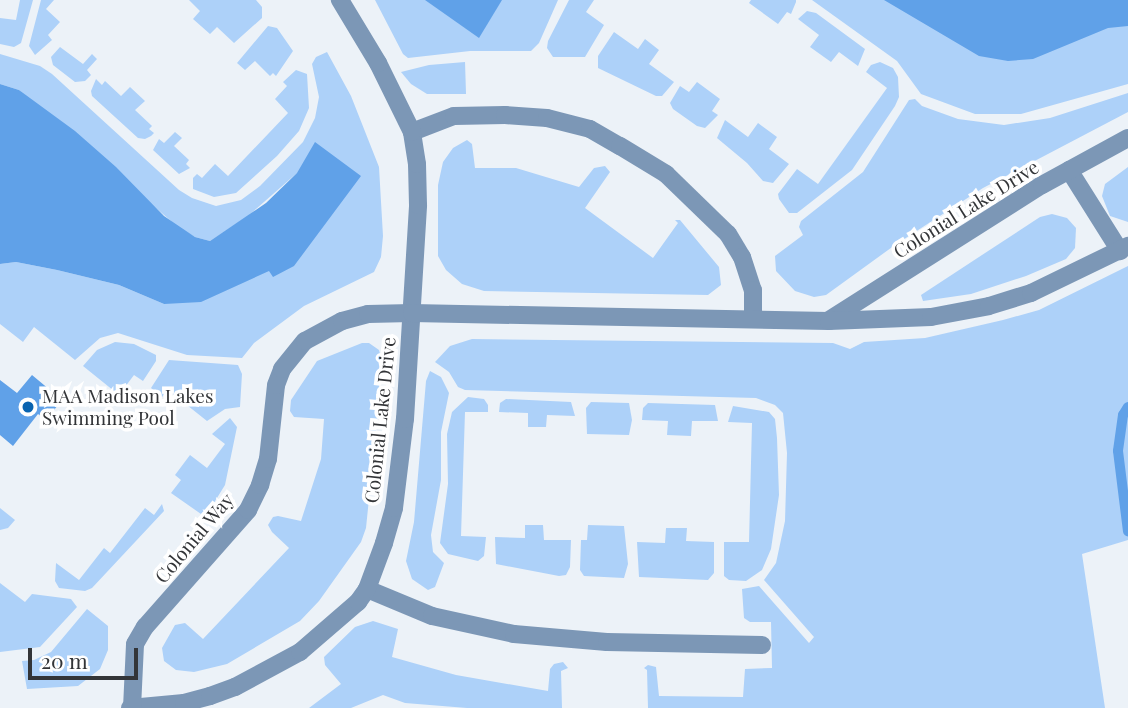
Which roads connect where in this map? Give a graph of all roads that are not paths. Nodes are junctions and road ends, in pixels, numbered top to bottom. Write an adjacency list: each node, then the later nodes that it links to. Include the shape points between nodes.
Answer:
1 (340, 0): 2 (street, Colonial Lake Drive)
2 (412, 132): 6 (street, Colonial Lake Drive, via 418,205); 7 (street, via 454,116 505,115 547,118 590,129 666,174 728,234 753,290)
3 (1128, 138): 4 (street, Colonial Lake Drive)
4 (1069, 170): 5 (street); 8 (street, Colonial Lake Drive)
5 (1124, 248): 8 (street, Colonial Lake Drive, via 1031,293 989,306 931,317)
6 (412, 313): 7 (street, Colonial Lake Drive); 9 (street, Colonial Lake Drive, via 394,508); 11 (street, Colonial Way, via 368,314 342,321 305,341 282,369 260,485 248,510 135,644)
7 (753, 319): 8 (street, Colonial Lake Drive)
8 (829, 321)
9 (367, 589): 10 (street, via 432,617 514,634 607,642); 11 (street, Colonial Lake Drive, via 300,652 235,687 184,702)
10 (762, 645)
11 (131, 708)

